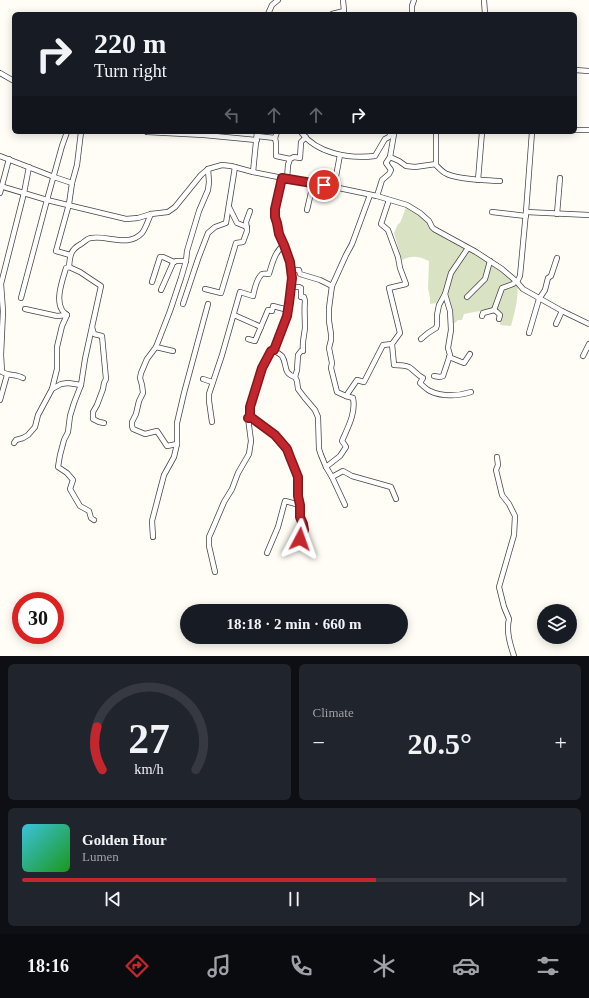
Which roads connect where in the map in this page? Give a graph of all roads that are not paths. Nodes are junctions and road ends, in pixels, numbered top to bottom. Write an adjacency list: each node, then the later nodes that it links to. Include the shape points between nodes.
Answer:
1 (278, 0): 5 (street)
2 (343, 0): 6 (street, via 344,11)
3 (414, 0): 7 (street)
4 (484, 0): 8 (street)
5 (269, 12)
6 (340, 12)
7 (412, 12)
8 (485, 12)
9 (577, 70): 10 (street)
10 (589, 71)
11 (0, 74): 12 (street)
12 (12, 80)
13 (577, 130): 14 (street)
14 (589, 130)
15 (66, 134): 38 (street)
16 (80, 134): 43 (street, via 77,165)
17 (185, 134): 25 (street)
18 (276, 134): 27 (street)
19 (303, 134): 26 (street)
20 (391, 134): 28 (street, via 375,156)
21 (394, 134): 30 (street)
22 (436, 134): 33 (street)
23 (482, 134): 41 (street)
24 (532, 134): 59 (street)
25 (257, 136): 27 (street); 37 (street)
26 (306, 137): 28 (street, via 328,151); 32 (street, via 301,142 300,158)
27 (275, 138): 32 (street, via 276,156)
28 (340, 155): 46 (street)
29 (0, 156): 31 (street)
30 (390, 157): 33 (street, via 406,166); 50 (street, via 386,163 391,170 382,180)
31 (9, 159): 34 (street); 45 (street)
32 (290, 159): 39 (street)
33 (435, 164): 41 (street, via 448,175)
34 (29, 167): 38 (street); 48 (street)
35 (235, 167): 36 (street, via 222,165); 37 (street); 54 (street)
36 (208, 169): 58 (street, via 175,207 168,212); 67 (street, via 208,190 199,211)
37 (253, 172): 39 (street)
38 (54, 177): 43 (street); 51 (street)
39 (285, 178): 44 (street); 63 (street, via 275,209 279,234)
40 (560, 178): 60 (street)
41 (478, 180): 42 (street)
42 (500, 181)
43 (72, 183): 53 (street)
44 (313, 184): 46 (street); 55 (street)
45 (1, 187): 47 (street); 48 (street)
46 (334, 187): 49 (street)
47 (0, 193)
48 (24, 193): 51 (street); 107 (street, via 1,284 1,369)
49 (370, 195): 50 (street); 74 (street, via 352,244)
50 (377, 196): 52 (street)
51 (47, 200): 53 (street); 80 (street)
52 (390, 200): 64 (street, via 407,205 420,213 434,229); 99 (street, via 381,224 388,230 406,284 389,288 400,333)
53 (69, 204): 58 (street, via 126,218); 65 (street, via 56,250)
54 (229, 206): 62 (street, via 237,223); 82 (street, via 226,222 208,233)
55 (307, 210)
56 (250, 211): 62 (street)
57 (492, 212): 59 (street)
58 (151, 214): 65 (street, via 142,233 134,238 125,241 90,238 77,246)
59 (526, 214): 60 (street); 73 (street, via 520,276)
60 (557, 214): 61 (street)
61 (589, 215)
62 (246, 227): 76 (street, via 243,242 236,244 221,293)
63 (284, 245): 71 (street); 89 (street, via 276,255 268,274 262,274 253,296 240,292)
64 (468, 248): 68 (street); 78 (street, via 451,274)
65 (70, 255): 70 (street)
66 (557, 258): 81 (street)
67 (186, 261): 69 (street); 101 (street)
68 (490, 261): 73 (street); 79 (street, via 485,279)
69 (174, 262): 72 (street, via 160,257); 77 (street)
70 (69, 267): 88 (street, via 66,268 59,293 61,310); 94 (street, via 101,286)
71 (291, 270): 74 (street, via 299,270 300,274); 75 (street)
72 (152, 282)
73 (516, 282): 81 (street); 86 (street, via 502,288)
74 (332, 286): 116 (street, via 328,321 332,340 328,348 337,392)
75 (291, 287): 85 (street); 109 (street, via 299,287 301,297 304,297 303,349 298,355 298,370)
76 (205, 289)
77 (161, 290)
78 (445, 294): 98 (street, via 439,305 436,328); 106 (street, via 450,311)
79 (467, 297)
80 (21, 298)
81 (539, 299): 87 (street); 96 (street)
82 (183, 304)
83 (208, 304): 122 (street, via 177,423)
84 (25, 309): 88 (street, via 57,316)
85 (288, 310): 95 (street, via 273,306 272,311 268,310); 102 (street)
86 (494, 310): 90 (street, via 483,313); 91 (street, via 500,315)
87 (562, 311): 92 (street); 93 (street)
88 (67, 315): 114 (street, via 57,347 57,369)
89 (234, 315): 95 (street); 112 (street)
90 (482, 316)
91 (498, 319)
92 (556, 324)
93 (589, 324)
94 (92, 327): 113 (street); 120 (street, via 94,334 102,336 106,379 93,418)
95 (261, 327): 97 (street, via 255,341)
96 (529, 333)
97 (248, 339)
98 (421, 339)
99 (392, 344): 115 (street, via 394,365 409,367 423,378 420,383 430,391 447,395); 116 (street, via 383,345 364,382 357,380)
100 (589, 344): 105 (street)
101 (156, 347): 103 (street); 122 (street, via 141,373 143,393 132,426 133,429 145,434 157,431 167,446)
102 (274, 350): 109 (street, via 282,356 287,372); 118 (street, via 262,368)
103 (173, 351)
104 (470, 354): 106 (street, via 464,363)
105 (583, 356)
106 (449, 357): 108 (street, via 443,376)
107 (7, 374): 110 (street); 117 (street)
108 (434, 376)
109 (295, 377): 124 (street, via 298,389 318,417 319,449)
110 (23, 378)
111 (203, 378): 112 (street)
112 (212, 382): 119 (street, via 208,401)
113 (81, 385): 114 (street, via 68,383); 129 (street, via 70,416 58,467 73,480 70,489 80,506 89,511)
114 (52, 388): 121 (street, via 38,415 35,427 28,435)
115 (471, 392)
116 (346, 396): 124 (street, via 353,398 354,405 352,418 342,441 346,447 340,456)
117 (0, 400)
118 (248, 418): 127 (street, via 252,418 275,435 287,449 298,477); 133 (street, via 251,441 249,454 238,472 209,537)
119 (212, 422)
120 (104, 423)
121 (14, 443)
122 (177, 444): 130 (street, via 174,457 164,475 152,520)
123 (497, 457): 134 (street, via 496,470 502,495 510,504 515,516 514,535 499,587 509,618 507,626)
124 (326, 467): 125 (street)
125 (332, 477): 126 (street, via 343,471 392,487); 128 (street)
126 (396, 499)
127 (300, 505): 131 (street, via 304,530); 132 (street, via 285,501)
128 (345, 505)
129 (94, 520)
130 (154, 536)
131 (300, 539)
132 (267, 553)
133 (215, 572)
134 (514, 656)

